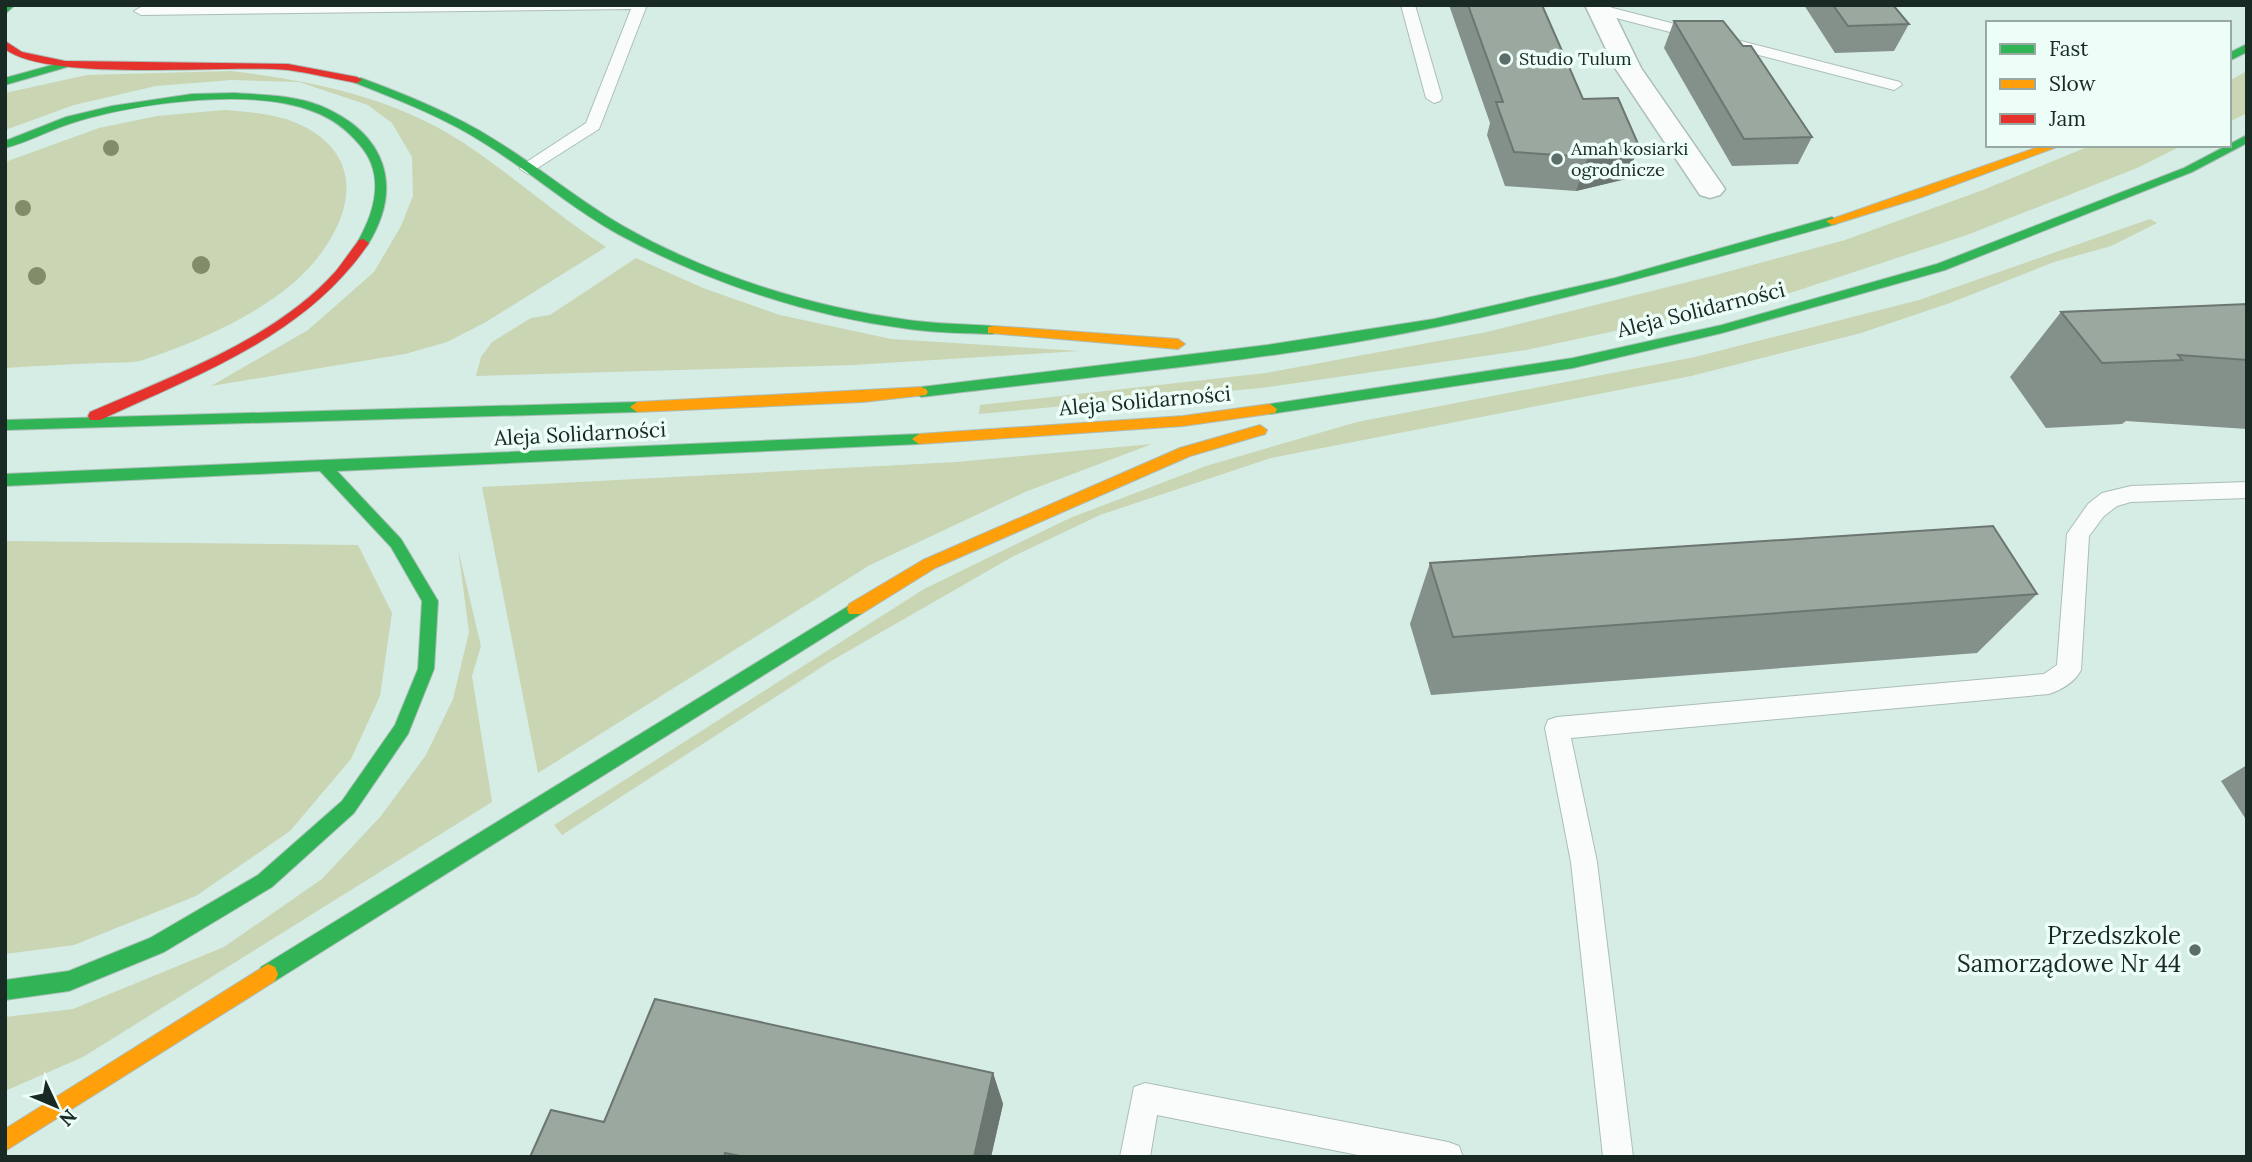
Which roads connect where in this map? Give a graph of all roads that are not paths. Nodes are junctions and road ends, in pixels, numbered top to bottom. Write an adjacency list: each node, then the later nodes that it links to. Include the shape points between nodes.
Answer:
1 (10, 5): 8 (main road)
2 (633, 5): 6 (lane)
3 (640, 5): 22 (lane, via 593,126)
4 (1408, 5): 16 (lane)
5 (509, 6): 6 (lane); 9 (lane)
6 (580, 6)
7 (1598, 7): 15 (lane); 23 (street, via 1628,68)
8 (5, 11)
9 (141, 11)
10 (5, 44): 13 (main road, via 18,54)
11 (2247, 47): 12 (main road)
12 (2231, 57)
13 (65, 64): 14 (main road); 22 (main road, via 288,67 352,78 439,112)
14 (5, 82)
15 (1894, 85)
16 (1434, 97)
17 (2247, 138): 21 (main road, Aleja Solidarności)
18 (5, 145): 26 (main road, via 91,115 154,100 229,94 284,99 333,116 361,135 382,168 381,205 372,232 342,274 287,318)
19 (2050, 147): 24 (main road, Aleja Solidarności, via 1918,194 1616,282 1434,323)
20 (2230, 147): 25 (main road, Aleja Solidarności, via 2188,170 1941,267 1722,330 1573,363)
21 (2231, 147)
22 (528, 169): 24 (main road, via 638,239 720,276 792,301 899,323)
23 (1710, 189)
24 (1267, 350): 26 (main road, Aleja Solidarności, via 863,397)
25 (1389, 393): 28 (main road, Aleja Solidarności, via 1183,421 976,436); 32 (main road, via 1185,452 929,564)
26 (84, 422): 27 (main road, Aleja Solidarności)
27 (5, 425)
28 (325, 467): 29 (main road, Aleja Solidarności); 31 (main road, via 396,543 430,601 426,669 402,729 348,807 265,881 157,945 69,981)
29 (5, 480)
30 (2247, 490): 35 (lane, via 2132,494 2110,499 2096,510 2078,534 2069,670 2049,684 1557,728 1584,862)
31 (5, 990)
32 (5, 1141)
33 (1135, 1157): 34 (lane, via 1145,1098)
34 (1448, 1157)
35 (1618, 1157)

